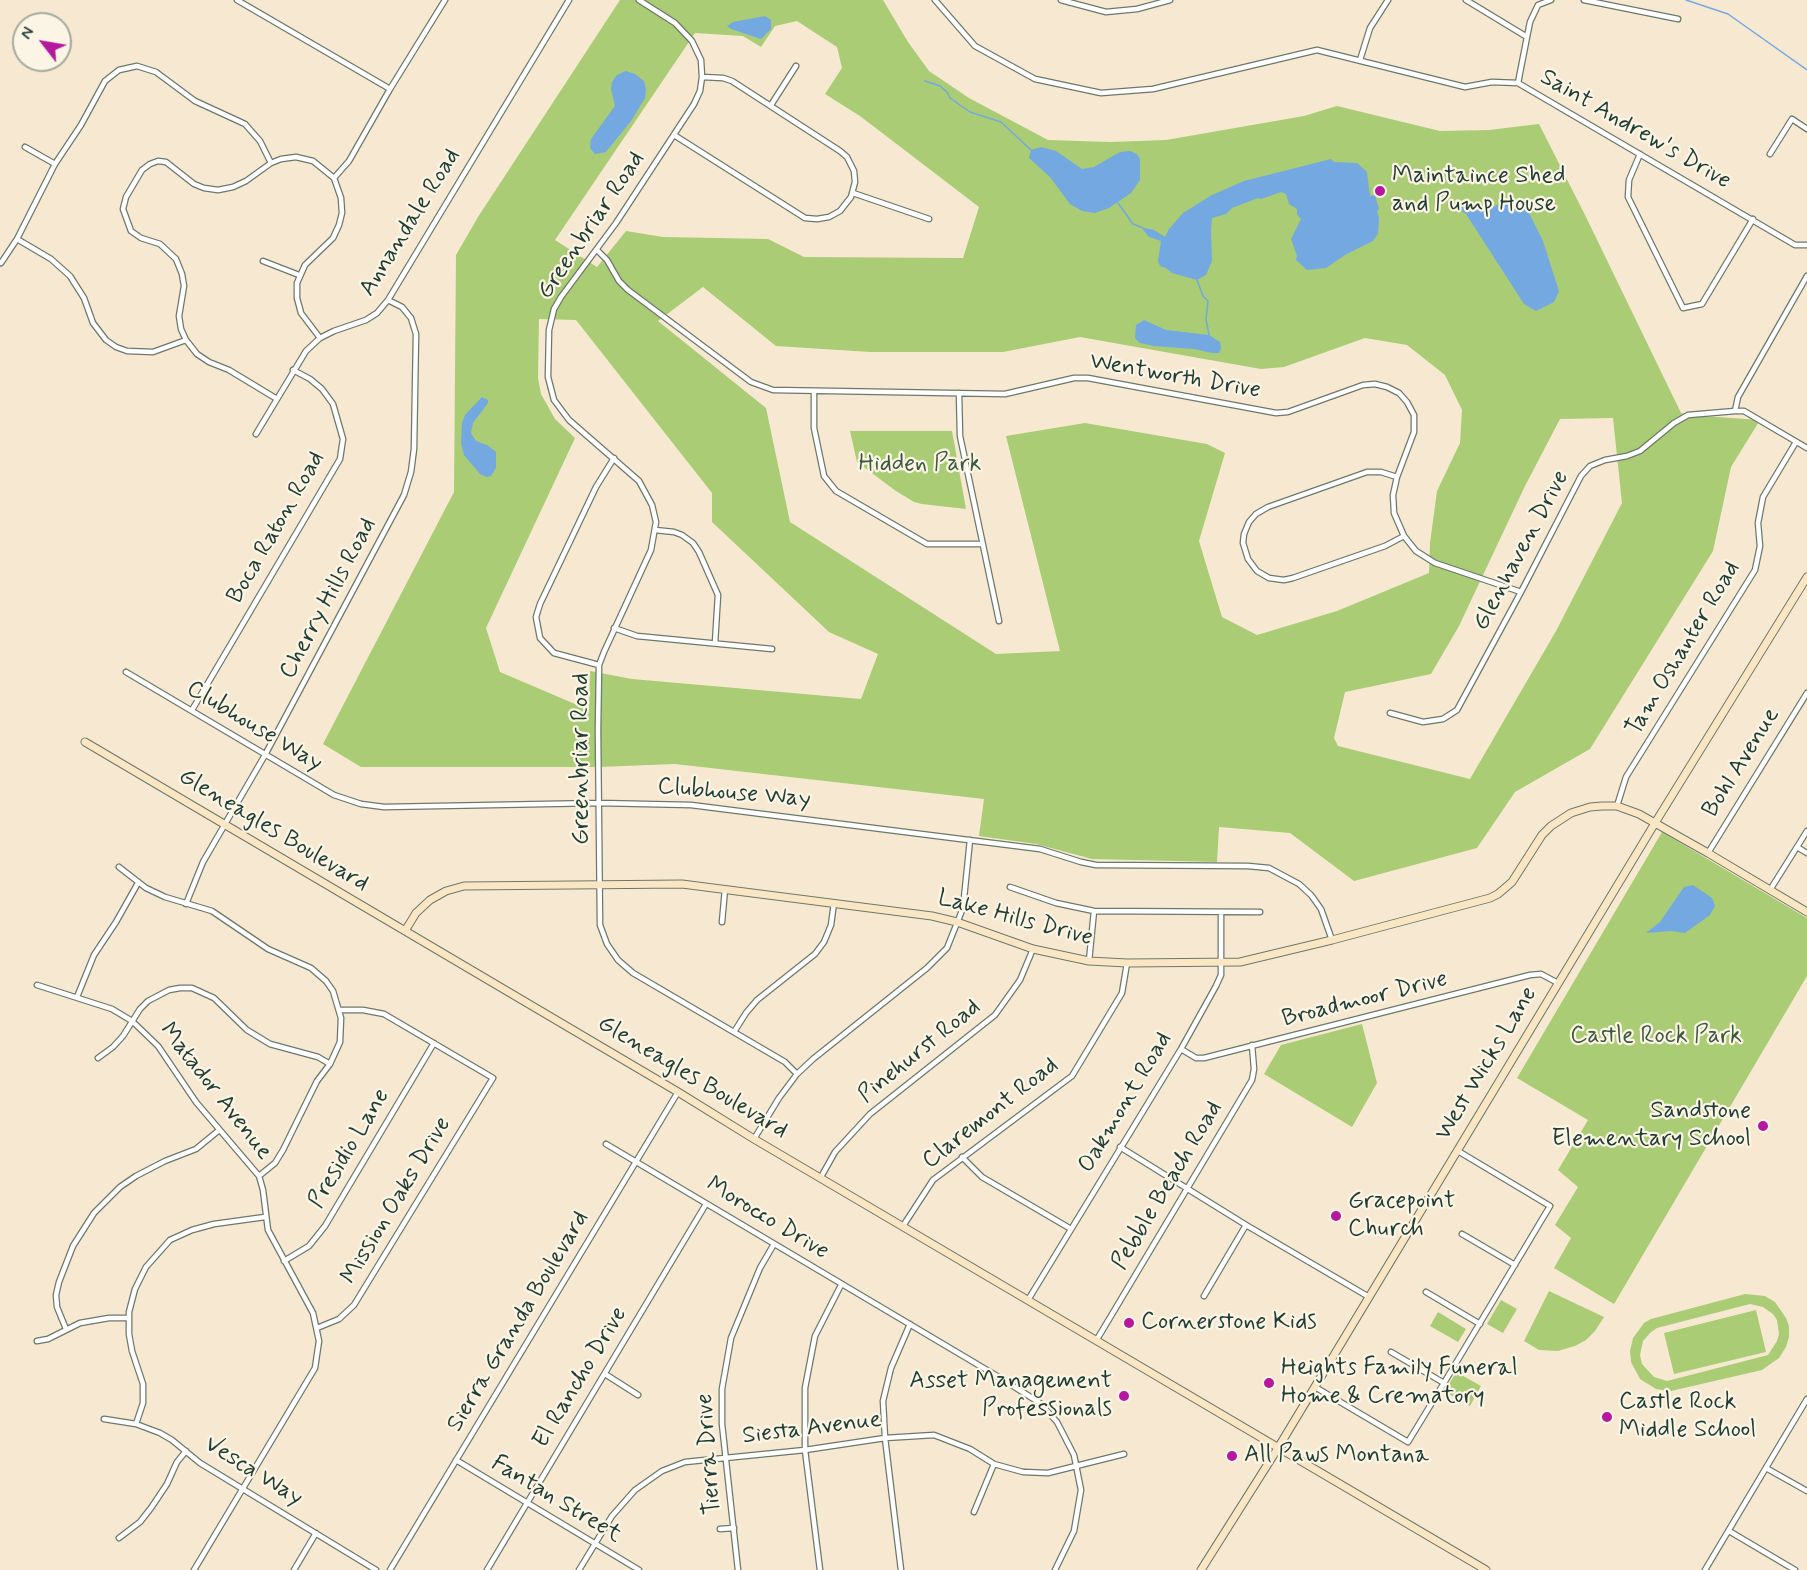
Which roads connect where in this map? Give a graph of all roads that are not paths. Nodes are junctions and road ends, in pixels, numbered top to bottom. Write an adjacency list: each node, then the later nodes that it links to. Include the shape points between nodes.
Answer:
1 (237, 0): 18 (street)
2 (445, 0): 18 (street)
3 (569, 0): 38 (street, Annandale Road)
4 (639, 0): 16 (street, via 686,33 699,53)
5 (935, 0): 14 (street, Saint Andrew's Drive, via 975,46 985,52 1035,79 1101,93 1152,88 1317,50)
6 (1061, 0): 7 (street, via 1106,12)
7 (1170, 0)
8 (1388, 0): 14 (street, via 1371,28)
9 (1466, 0): 13 (street)
10 (1551, 0): 13 (street, via 1538,5)
11 (1584, 0): 12 (street)
12 (1678, 19)
13 (1527, 37): 17 (street)
14 (1360, 60): 17 (street, Saint Andrew's Drive, via 1465,87)
15 (796, 66): 19 (street)
16 (702, 76): 19 (street, via 727,79); 21 (street, Greenbriar Road, via 697,98)
17 (1518, 83): 23 (street, Saint Andrew's Drive)
18 (390, 89): 27 (street, via 349,161)
19 (771, 105): 28 (street, via 844,154 854,171)
20 (1807, 129): 24 (street, via 1792,119)
21 (674, 135): 28 (street, via 805,218 823,219 835,214); 33 (street, Greenbriar Road)
22 (25, 147): 26 (street)
23 (1640, 154): 30 (street, Saint Andrew's Drive); 30 (street, via 1629,180 1628,197 1683,308 1702,304)
24 (1770, 154)
25 (271, 163): 26 (street, via 260,141 245,124 195,101 156,72 137,66 119,70 105,81); 27 (street, via 296,157 313,161); 40 (street, via 246,181 218,190 194,184 171,165 158,162 142,170 126,198 123,209 131,231 160,244 176,259 182,274 179,316)
26 (55, 164): 31 (street)
27 (334, 178): 36 (street, via 341,198 339,225 333,238)
28 (853, 193): 29 (street)
29 (929, 219)
30 (1753, 219): 32 (street, Saint Andrew's Drive, via 1795,245)
31 (17, 239): 35 (street); 40 (street, via 51,259 70,276 93,323 116,347 153,352)
32 (1807, 245)
33 (597, 250): 42 (street, Wentworth Drive, via 628,290 751,382 773,390); 49 (street, Greenbriar Road, via 554,309 549,330 548,377 554,400 563,414)
34 (263, 261): 36 (street)
35 (1, 263)
36 (299, 275): 39 (street, via 297,298 301,314)
37 (1807, 276): 45 (street, via 1738,397)
38 (388, 300): 39 (street, Annandale Road, via 366,320); 66 (street, Cherry Hills Road, via 402,307 416,334 411,472 404,495)
39 (320, 338): 41 (street, Annandale Road)
40 (186, 340): 44 (street, via 209,362)
41 (293, 370): 44 (street, Annandale Road); 63 (street, Boca Raton Road, via 316,384 333,404 343,439 340,459)
42 (814, 391): 43 (street, Wentworth Drive); 53 (street, via 814,428 824,476 836,491 927,544)
43 (959, 393): 50 (street, Wentworth Drive, via 1005,394 1088,378 1276,413 1375,384 1399,393 1414,415 1414,432); 53 (street, via 960,436)
44 (277, 399): 46 (street, Annandale Road)
45 (1735, 411): 47 (street, Glenhaven Drive, via 1744,411); 55 (street, Glenhaven Drive, via 1688,415 1640,451 1590,466 1581,476)
46 (256, 434)
47 (1796, 442): 48 (street, Glenhaven Drive); 68 (street, Tam Oshanter Road, via 1763,497 1755,570 1626,777)
48 (1807, 448)
49 (614, 458): 51 (street, Greenbriar Road, via 644,488 652,505); 60 (street, via 596,487 536,617 540,638 554,653)
50 (1396, 477): 52 (street, Wentworth Drive, via 1393,507); 52 (street, via 1367,472 1269,507 1249,522 1243,543 1248,560 1257,571 1284,580)
51 (655, 530): 57 (street, Greenbriar Road, via 648,557); 58 (street, via 682,535 699,552 718,595)
52 (1404, 536): 55 (street, Wentworth Drive, via 1416,551 1435,563)
53 (982, 544): 56 (street)
54 (1807, 578): 69 (street, West Wicks Lane)
55 (1521, 592): 64 (street, Glenhaven Drive, via 1457,710 1443,719 1423,722)
56 (999, 621)
57 (614, 628): 58 (street, via 637,636); 60 (street, Greenbriar Road)
58 (715, 643): 59 (street)
59 (772, 649)
60 (599, 665): 67 (street, Greenbriar Road)
61 (126, 672): 63 (street, Clubhouse Way)
62 (1807, 693): 74 (street, Bohl Avenue)
63 (192, 710): 66 (street, Clubhouse Way)
64 (1390, 713)
65 (85, 742): 70 (street, Gleneagles Boulevard)
66 (266, 755): 67 (street, Clubhouse Way, via 334,795 361,804 384,807); 70 (street, Cherry Hills Road)
67 (599, 803): 72 (street, Clubhouse Way, via 691,805); 78 (street, Greenbriar Road)
68 (1617, 806): 69 (street, Lake Hills Drive); 91 (street, Lake Hills Drive, via 1590,807 1562,818 1542,835 1512,882 1490,898)
69 (1655, 823): 74 (street, Lake Hills Drive); 96 (street, West Wicks Lane)
70 (225, 825): 83 (street, Cherry Hills Road, via 195,877); 90 (street, Gleneagles Boulevard)
71 (1807, 831): 73 (street)
72 (970, 840): 89 (street, via 963,908); 91 (street, Clubhouse Way, via 1040,849 1096,865 1269,868 1311,895 1321,909)
73 (1797, 847): 75 (street); 81 (street)
74 (1708, 853): 81 (street, Lake Hills Drive)
75 (1807, 853)
76 (119, 867): 77 (street)
77 (138, 883): 83 (street); 98 (street, via 94,955)
78 (600, 886): 80 (street, Lake Hills Drive, via 682,884); 90 (street, Lake Hills Drive, via 464,886 430,900); 101 (street, Greenbriar Road, via 600,925 618,960 633,973)
79 (1010, 887): 84 (street, via 1056,903)
80 (726, 889): 82 (street, Lake Hills Drive); 88 (street)
81 (1770, 890): 86 (street, Lake Hills Drive)
82 (834, 903): 89 (street, Lake Hills Drive); 101 (street, via 831,926 815,954 757,1000)
83 (186, 904): 99 (street, via 212,911 268,949 318,973 333,991)
84 (1094, 910): 87 (street); 93 (street)
85 (1260, 912): 87 (street)
86 (1807, 912)
87 (1221, 913): 95 (street, Oakmont Road)
88 (722, 922)
89 (957, 922): 92 (street, Lake Hills Drive); 107 (street, via 939,957)
90 (405, 931): 108 (street, Gleneagles Boulevard)
91 (1332, 940): 95 (street, Lake Hills Drive, via 1240,962)
92 (1033, 949): 93 (street, Lake Hills Drive); 117 (street, Pinehurst Road, via 1020,980 995,1015 870,1114 835,1152)
93 (1089, 961): 94 (street, Lake Hills Drive)
94 (1127, 963): 95 (street, Lake Hills Drive); 114 (street, Claremont Road, via 1122,993 1072,1076)
95 (1220, 963): 104 (street, Oakmont Road, via 1221,975 1216,986)
96 (1558, 983): 103 (street, Broadmoor Drive, via 1541,974 1530,975); 113 (street, West Wicks Lane)
97 (37, 985): 98 (street, Matador Avenue)
98 (77, 997): 100 (street, Matador Avenue)
99 (340, 1010): 102 (street, via 384,1014); 106 (street, via 340,1042)
100 (132, 1021): 105 (street, via 113,1047); 106 (street, via 156,995 192,988 214,998 237,1023 258,1038); 109 (street, Matador Avenue, via 158,1046)
101 (734, 1032): 107 (street, Greenbriar Road)
102 (434, 1042): 126 (street, Presidio Lane, via 325,1226 309,1246); 136 (street, Mission Oaks Drive, via 493,1078 354,1305 339,1319)
103 (1252, 1045): 104 (street, Broadmoor Drive, via 1204,1058); 118 (street, Pebble Beach Road, via 1252,1080)
104 (1180, 1049): 112 (street, Oakmont Road)
105 (98, 1058)
106 (330, 1064): 116 (street, via 317,1081 275,1163)
107 (798, 1074): 110 (street)
108 (678, 1092): 110 (street, Gleneagles Boulevard); 115 (street, Sierra Granda Boulevard)
109 (218, 1131): 116 (street, Matador Avenue); 137 (street, via 196,1149 136,1176 94,1213 73,1246 59,1282 57,1307)
110 (754, 1139): 117 (street, Gleneagles Boulevard)
111 (606, 1144): 115 (street, Morocco Drive)
112 (1120, 1147): 118 (street); 123 (street, Oakmont Road)
113 (1458, 1151): 127 (street, via 1550,1206); 131 (street, West Wicks Lane)
114 (962, 1158): 122 (street, Claremont Road, via 933,1180); 123 (street, via 982,1178)
115 (636, 1162): 119 (street, Morocco Drive); 154 (street, Sierra Granda Boulevard)
116 (259, 1176): 120 (street, Matador Avenue)
117 (821, 1177): 122 (street, Gleneagles Boulevard)
118 (1188, 1188): 121 (street); 139 (street, Pebble Beach Road)
119 (706, 1204): 125 (street, Morocco Drive); 141 (street, El Rancho Drive)
120 (265, 1217): 126 (street, Matador Avenue); 133 (street, via 214,1224 171,1240 146,1267 135,1289)
121 (1246, 1225): 130 (street); 131 (street)
122 (903, 1226): 132 (street, Gleneagles Boulevard)
123 (1071, 1229): 132 (street, Oakmont Road)
124 (1462, 1234): 127 (street)
125 (774, 1244): 128 (street, Morocco Drive); 153 (street, Tierra Drive, via 731,1338 722,1389)
126 (284, 1261): 136 (street, Matador Avenue, via 307,1300)
127 (1515, 1265): 135 (street)
128 (841, 1285): 134 (street, Morocco Drive); 150 (street, via 815,1336 805,1388)
129 (1426, 1292): 135 (street)
130 (1204, 1296)
131 (1370, 1297): 143 (street, West Wicks Lane)
132 (1028, 1300): 139 (street, Gleneagles Boulevard)
133 (129, 1318): 137 (street, via 92,1320); 147 (street, via 132,1351 143,1384 143,1403)
134 (910, 1324): 148 (street, via 899,1345 883,1401); 156 (street, Morocco Drive, via 1040,1403 1057,1422)
135 (1480, 1324): 142 (street)
136 (317, 1328): 158 (street, Matador Avenue, via 315,1368)
137 (66, 1329): 138 (street)
138 (37, 1341)
139 (1096, 1341): 149 (street, Gleneagles Boulevard)
140 (1391, 1352): 142 (street)
141 (604, 1374): 144 (street); 160 (street, El Rancho Drive)
142 (1444, 1383): 143 (street, via 1408,1442)
143 (1315, 1387): 149 (street, West Wicks Lane)
144 (638, 1395)
145 (1807, 1399): 157 (street)
146 (104, 1419): 147 (street, Vesca Way)
147 (136, 1424): 151 (street, Vesca Way, via 160,1433)
148 (885, 1438): 150 (street, Siesta Avenue); 155 (street, Siesta Avenue, via 934,1435 970,1449); 177 (street)
149 (1278, 1448): 179 (street, West Wicks Lane); 180 (street, Gleneagles Boulevard)
150 (805, 1450): 153 (street, Siesta Avenue); 176 (street)
151 (186, 1451): 158 (street, Vesca Way); 166 (street, via 151,1508)
152 (1124, 1454): 156 (street, Siesta Avenue)
153 (726, 1457): 162 (street, Tierra Drive); 167 (street, Siesta Avenue, via 685,1462 662,1471 635,1490)
154 (456, 1460): 160 (street, Fantan Street); 171 (street, Sierra Granda Boulevard)
155 (994, 1464): 156 (street, Siesta Avenue, via 1036,1473); 161 (street)
156 (1076, 1466): 178 (street, Morocco Drive, via 1081,1490 1074,1531)
157 (1766, 1468): 159 (street); 164 (street)
158 (243, 1490): 165 (street, Vesca Way); 168 (street, Matador Avenue)
159 (1807, 1491)
160 (527, 1504): 167 (street, Fantan Street); 172 (street, El Rancho Drive)
161 (975, 1512)
162 (734, 1528): 163 (street, Tierra Drive); 175 (street, Tierra Drive)
163 (720, 1529)
164 (1729, 1530): 181 (street); 182 (street)
165 (316, 1533): 169 (street); 170 (street, Vesca Way)
166 (118, 1538)
167 (594, 1545): 173 (street, Siesta Avenue); 174 (street, Fantan Street)
168 (194, 1570)
169 (294, 1570)
170 (376, 1570)
171 (390, 1570)
172 (487, 1570)
173 (579, 1570)
174 (639, 1570)
175 (738, 1570)
176 (820, 1570)
177 (901, 1570)
178 (1055, 1570)
179 (1201, 1570)
180 (1486, 1570)
181 (1705, 1570)
182 (1795, 1570)

